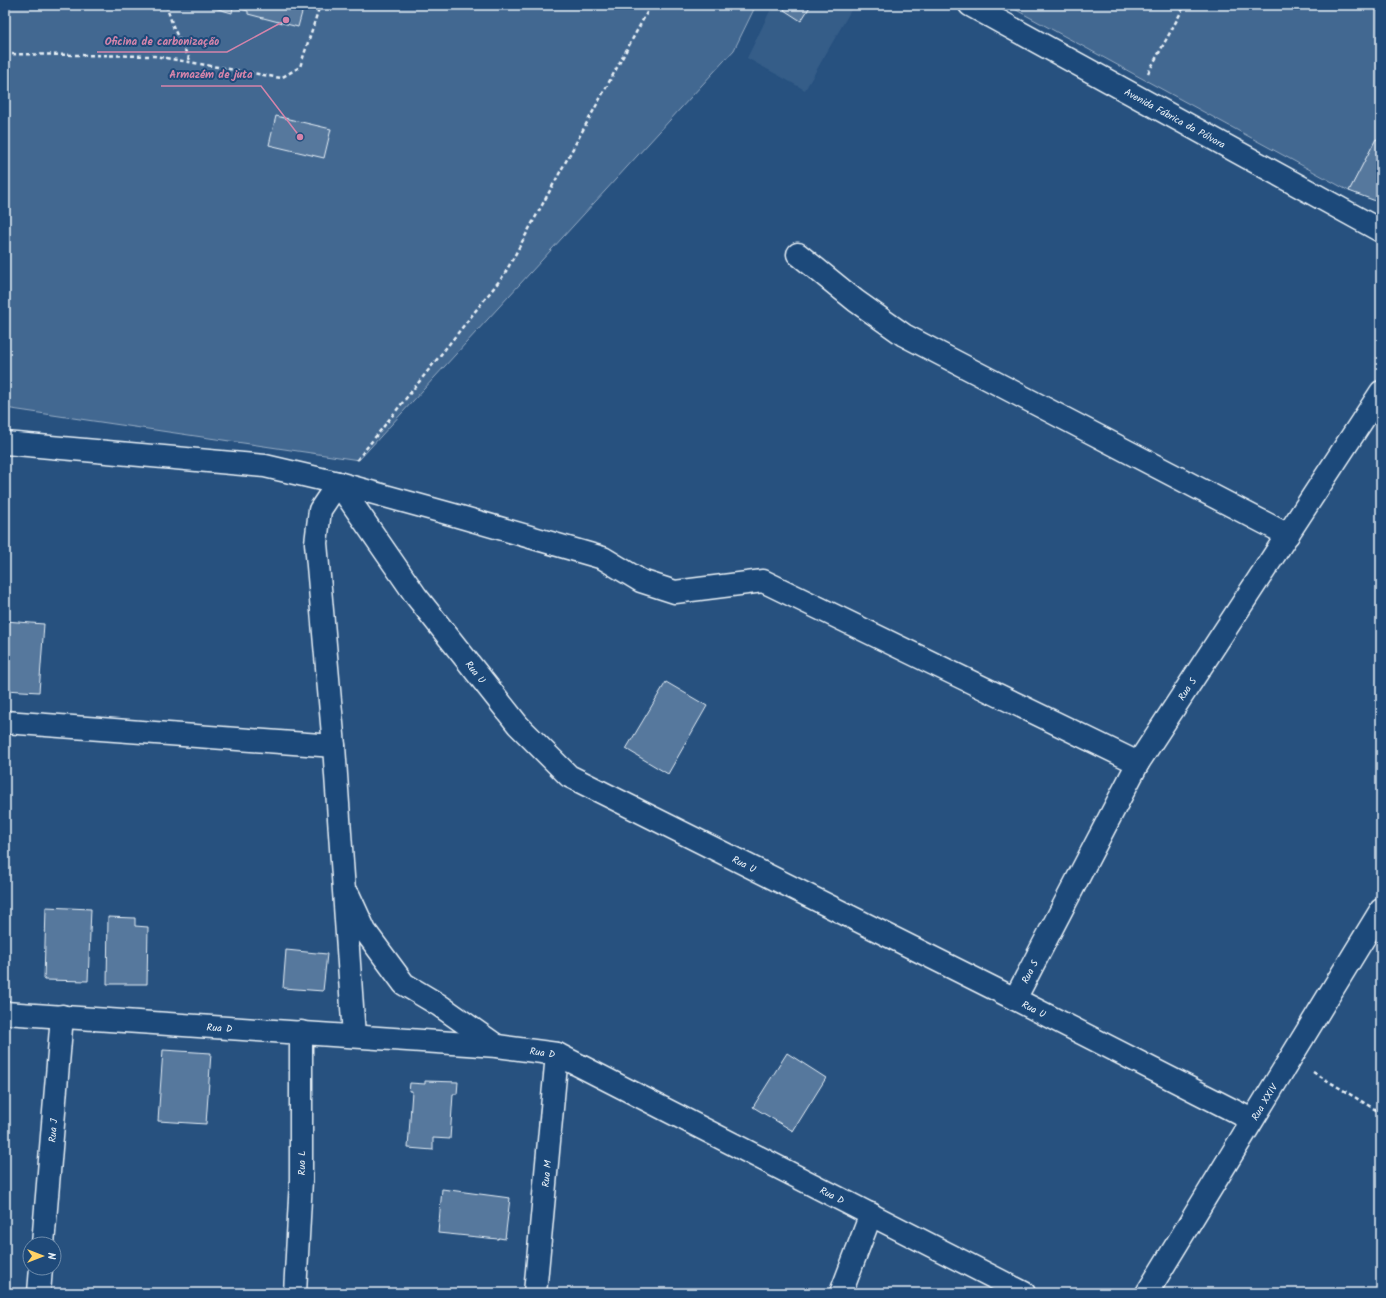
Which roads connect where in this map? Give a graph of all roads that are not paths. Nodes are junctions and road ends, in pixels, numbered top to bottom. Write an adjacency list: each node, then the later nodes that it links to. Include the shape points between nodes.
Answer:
1 (970, 5): 2 (street, Avenida Fábrica da Pólvora)
2 (1381, 231)
3 (798, 254): 7 (street, via 856,301 904,335)
4 (1381, 392): 7 (street, Rua S)
5 (5, 443): 6 (street, via 265,466)
6 (338, 483): 9 (street, via 320,510 316,543); 10 (street, via 603,558 641,582 675,592 763,582); 13 (street, Rua U, via 416,596 518,725 569,776)
7 (1288, 535): 10 (street, Rua S)
8 (5, 722): 9 (street)
9 (334, 746): 11 (street)
10 (1138, 763): 13 (street, Rua S)
11 (343, 882): 17 (street); 18 (street, via 365,931 404,984)
12 (1381, 910): 20 (street, Rua XXIV)
13 (1015, 999): 20 (street, Rua U)
14 (5, 1013): 15 (street, Rua D)
15 (62, 1016): 16 (street, Rua D); 22 (street, Rua J)
16 (301, 1032): 17 (street, Rua D); 25 (street, Rua L, via 301,1180)
17 (354, 1036): 18 (street, Rua D)
18 (497, 1046): 19 (street, Rua D)
19 (557, 1054): 21 (street, Rua D); 26 (street, Rua M)
20 (1252, 1120): 29 (street, Rua XXIV)
21 (871, 1214): 27 (street); 28 (street, Rua D)
22 (44, 1236)
23 (40, 1276): 24 (street)
24 (39, 1293)
25 (295, 1293)
26 (535, 1293)
27 (841, 1293)
28 (1024, 1293)
29 (1147, 1293)

